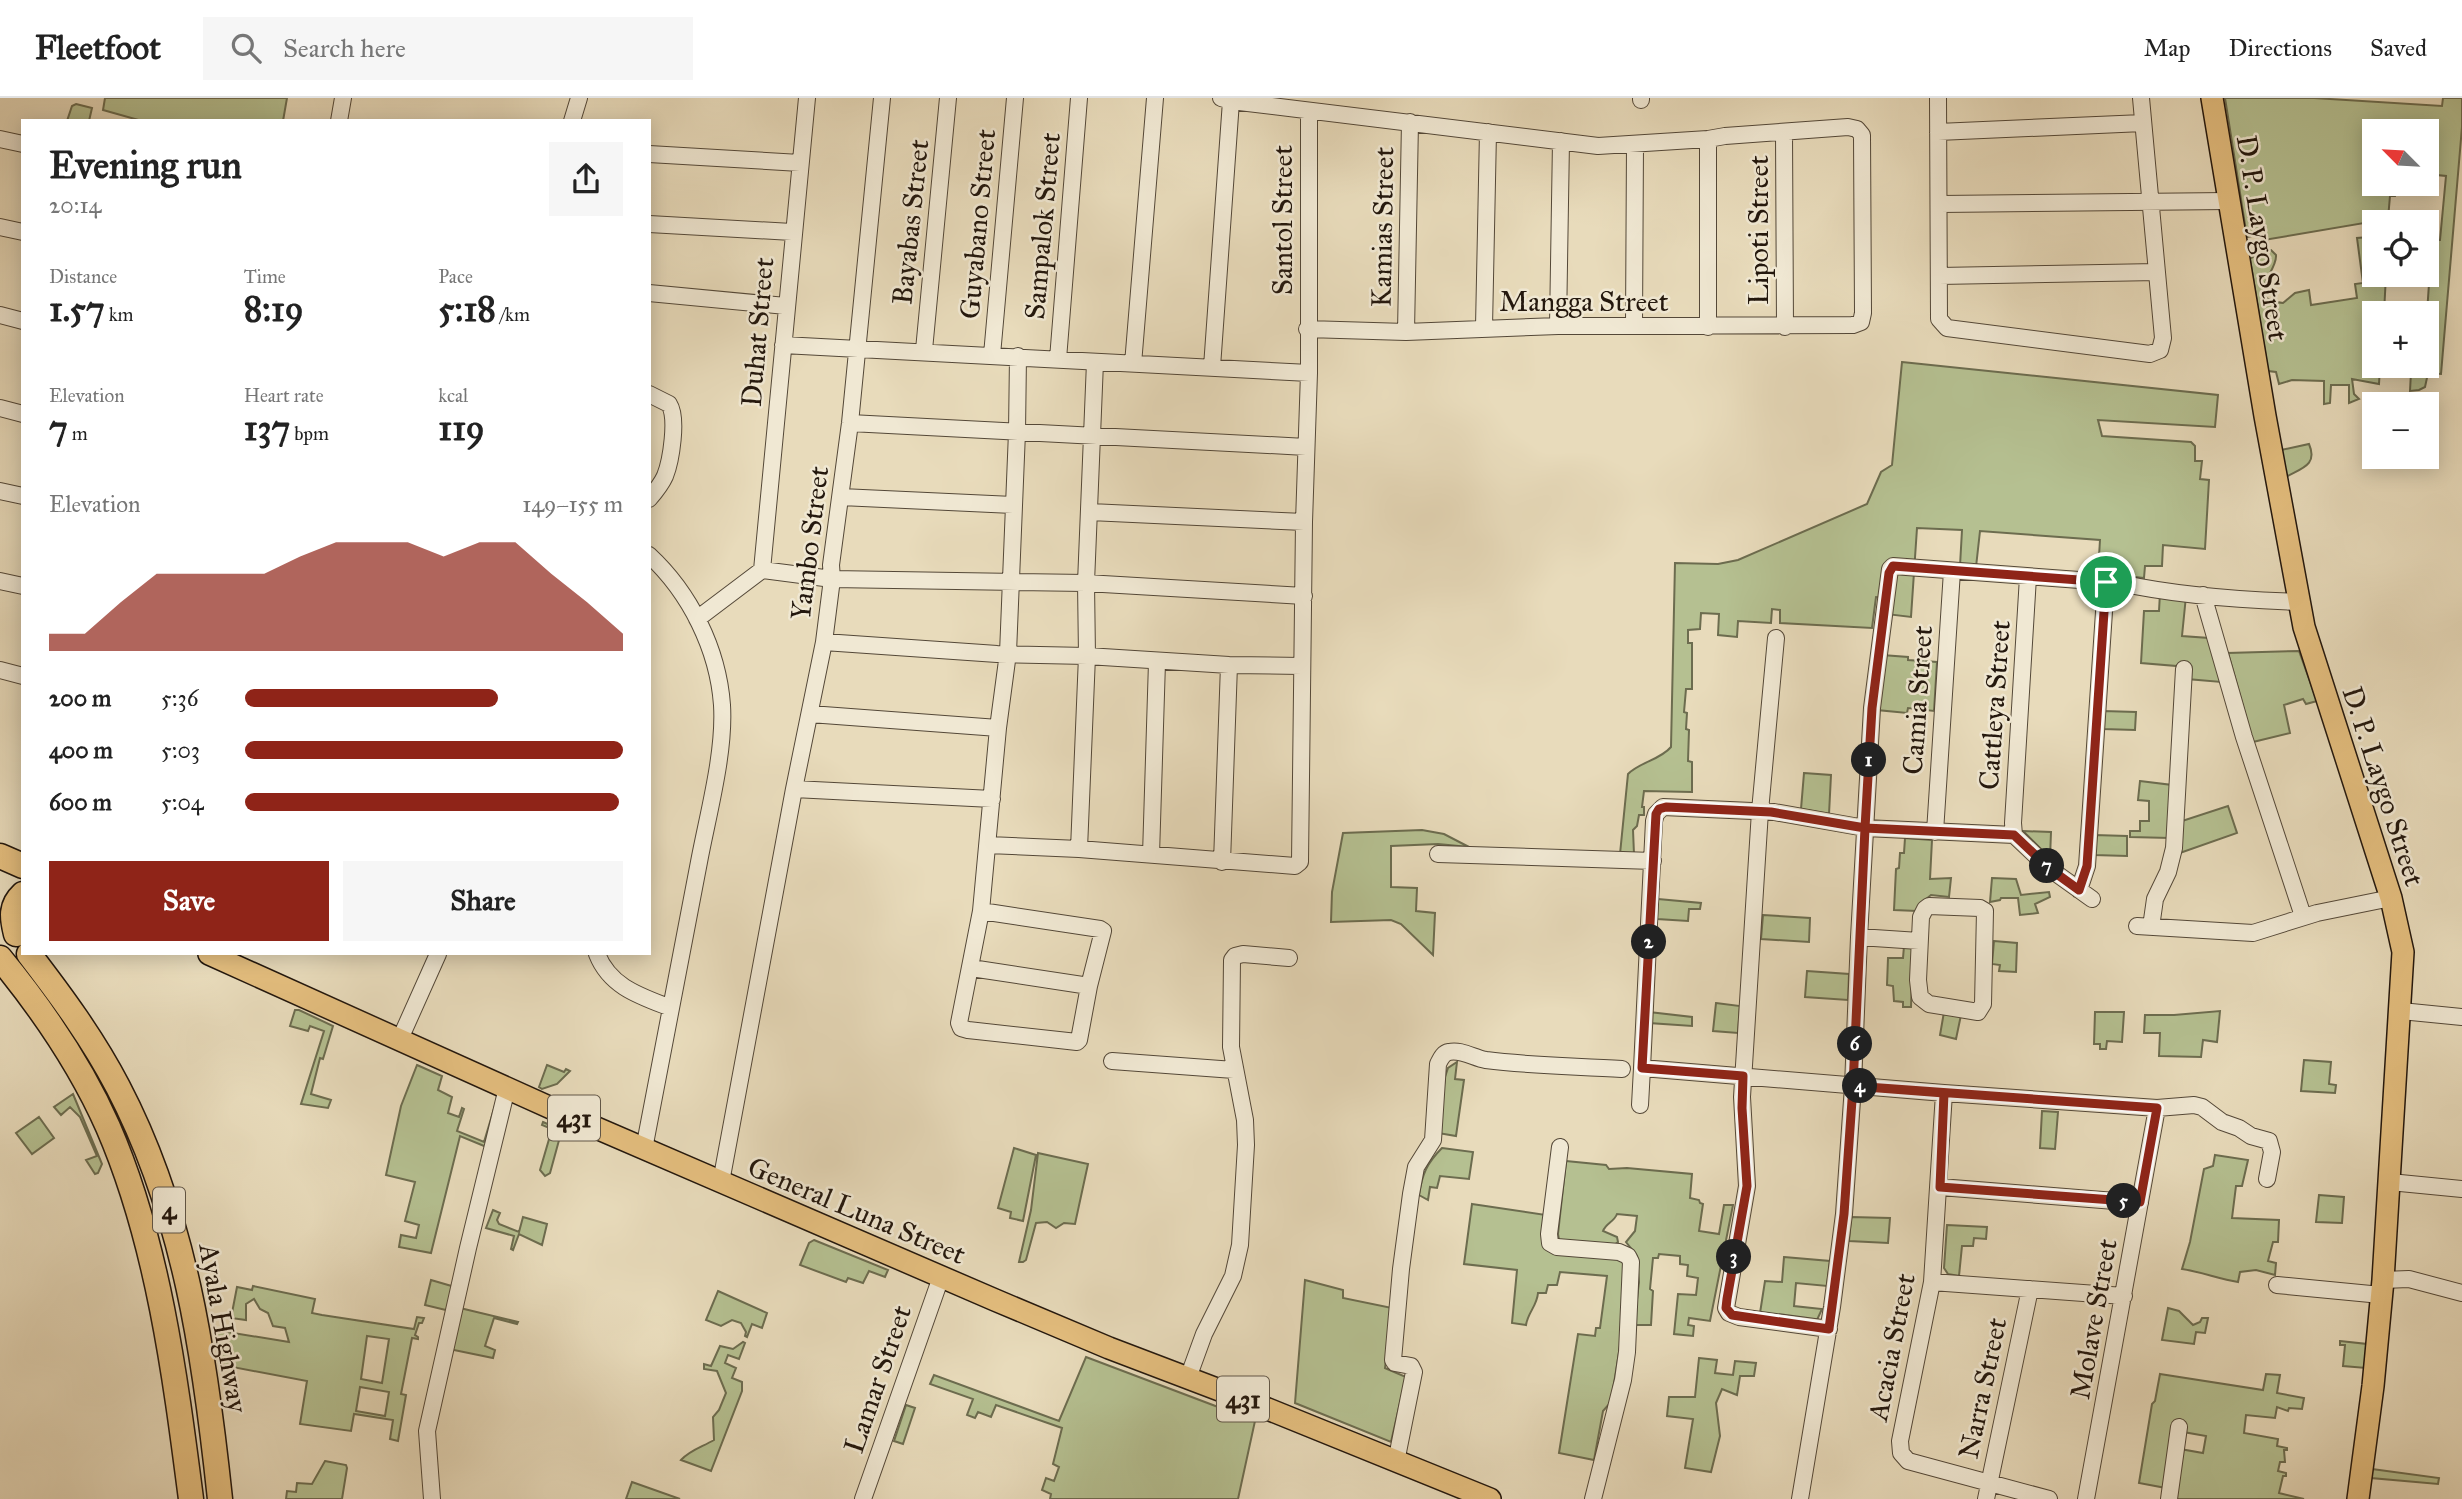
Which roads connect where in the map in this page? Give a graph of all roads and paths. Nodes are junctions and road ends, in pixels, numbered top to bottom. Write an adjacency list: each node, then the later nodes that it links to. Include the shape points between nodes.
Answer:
1 (343, 98): 14 (street)
2 (579, 98): 15 (street)
3 (807, 98): 27 (street, Duhat Street)
4 (882, 98): 49 (street, Yambo Street)
5 (948, 98): 50 (street, Bayabas Street)
6 (1015, 98): 51 (street, Guyabano Street)
7 (1080, 98): 53 (street, Sampalok Street)
8 (1154, 98): 55 (street)
9 (1938, 98): 20 (street)
10 (2141, 98): 17 (street)
11 (2212, 98): 28 (main road, D. P. Laygo Street)
12 (1226, 99): 13 (street); 56 (street)
13 (1308, 112): 16 (street); 46 (street, Santol Street)
14 (339, 119)
15 (573, 119)
16 (1410, 122): 18 (street); 47 (street, Kamias Street)
17 (2143, 122): 20 (street); 29 (street)
18 (1488, 132): 23 (street); 43 (street)
19 (1784, 132): 22 (street); 45 (street, Lipoti Street); 45 (street, Mangga Street, via 1848,127 1862,135 1863,313 1861,322 1853,325)
20 (1938, 132): 30 (street)
21 (0, 139): 24 (street)
22 (1709, 139): 25 (street); 44 (street)
23 (1561, 141): 25 (street, via 1598,146); 41 (street)
24 (21, 144)
25 (1636, 144): 42 (street)
26 (651, 154): 27 (street)
27 (800, 163): 34 (street, Duhat Street)
28 (2228, 201): 29 (street); 84 (main road, D. P. Laygo Street)
29 (2150, 202): 30 (street); 35 (street)
30 (1940, 205): 36 (street)
31 (651, 224): 34 (street)
32 (0, 227): 33 (street)
33 (21, 232)
34 (792, 232): 38 (street, Duhat Street)
35 (2157, 272): 36 (street); 36 (street, via 2163,338 2160,351 2150,354 1947,328 1939,319)
36 (1939, 276)
37 (651, 293): 38 (street)
38 (786, 306): 48 (street, Duhat Street)
39 (0, 315): 40 (street)
40 (21, 320)
41 (1558, 326): 42 (street, Mangga Street); 43 (street, Mangga Street)
42 (1634, 326): 44 (street, Mangga Street)
43 (1484, 327): 47 (street, Mangga Street)
44 (1708, 327): 45 (street, Mangga Street)
45 (1785, 327)
46 (1307, 329): 47 (street, Mangga Street); 57 (street, Santol Street)
47 (1406, 332)
48 (783, 345): 49 (street); 73 (street, Duhat Street)
49 (857, 348): 50 (street); 61 (street, Yambo Street)
50 (924, 350): 51 (street)
51 (992, 355): 52 (street)
52 (1018, 356): 53 (street); 62 (street)
53 (1058, 359): 54 (street)
54 (1095, 362): 55 (street); 63 (street)
55 (1133, 364): 56 (street)
56 (1212, 367): 57 (street)
57 (1309, 373): 64 (street, Santol Street)
58 (651, 395): 67 (street, via 669,404 674,419 668,467)
59 (0, 408): 60 (street)
60 (21, 413)
61 (850, 423): 62 (street); 68 (street, Yambo Street)
62 (1017, 432): 63 (street); 69 (street)
63 (1093, 435): 64 (street); 70 (street)
64 (1306, 447): 71 (street, Santol Street)
65 (0, 491): 66 (street)
66 (21, 496)
67 (651, 496)
68 (841, 497): 69 (street); 76 (street, Yambo Street)
69 (1013, 505): 78 (street)
70 (1090, 512): 71 (street); 80 (street)
71 (1304, 522): 83 (street, Santol Street)
72 (651, 557): 85 (street)
73 (762, 570): 76 (street); 85 (street)
74 (1952, 571): 75 (street); 101 (street, via 1893,566 1889,573 1872,708); 102 (street, Camia Street)
75 (2028, 577): 79 (street); 103 (street, Cattleya Street)
76 (832, 579): 78 (street); 87 (street, Yambo Street)
77 (0, 581): 81 (street)
78 (1012, 581): 80 (street); 88 (street)
79 (2106, 582): 82 (street); 103 (street, via 2085,895)
80 (1086, 583): 83 (street); 89 (street)
81 (21, 586)
82 (2203, 595): 84 (street); 120 (street)
83 (1304, 596): 92 (street, Santol Street)
84 (2300, 603): 117 (main road, D. P. Laygo Street, via 2311,651)
85 (697, 619): 133 (street, via 719,683 722,729)
86 (1776, 638): 100 (street)
87 (824, 642): 88 (street, Yambo Street); 96 (street)
88 (1008, 653): 89 (street, Yambo Street); 97 (street)
89 (1087, 656): 90 (street, Yambo Street); 105 (street)
90 (1157, 662): 91 (street, Yambo Street); 107 (street)
91 (1230, 666): 92 (street, Yambo Street); 110 (street)
92 (1302, 666): 110 (street, Santol Street, via 1300,862 1294,866)
93 (2184, 669): 120 (street, via 2174,848 2144,926 2253,933)
94 (0, 670): 95 (street)
95 (21, 675)
96 (810, 714): 97 (street); 98 (street)
97 (998, 728): 99 (street)
98 (794, 789): 99 (street); 150 (street)
99 (992, 799): 104 (street)
100 (1760, 811): 101 (street); 109 (street, via 1659,809); 141 (street)
101 (1865, 828): 102 (street); 121 (street)
102 (1935, 832): 103 (street)
103 (2014, 835)
104 (988, 845): 105 (street); 119 (street)
105 (1079, 849): 107 (street)
106 (1438, 854): 109 (street)
107 (1151, 855): 110 (street)
108 (0, 856): 111 (highway)
109 (1653, 861): 138 (street)
110 (1222, 862)
111 (21, 867)
112 (21, 868): 113 (main road)
113 (0, 871)
114 (21, 893): 116 (main road)
115 (21, 895): 122 (highway, via 12,912)
116 (0, 897)
117 (2391, 898): 120 (street); 134 (main road, D. P. Laygo Street, via 2403,952)
118 (0, 907): 123 (highway, 4)
119 (981, 911): 131 (street); 132 (street, via 1100,929 1103,935)
120 (2303, 916)
121 (1859, 937): 124 (street); 142 (street)
122 (21, 938)
123 (21, 941)
124 (1919, 941): 124 (street, via 1918,986 1923,1001 1973,1013 1981,1010 1984,910 1929,906 1921,917)
125 (31, 955): 168 (highway, Ayala Highway / 4, via 100,1054 133,1117 166,1199 197,1329)
126 (211, 955): 136 (main road, General Luna Street / 431)
127 (438, 955): 136 (street)
128 (598, 955): 133 (street, via 619,985)
129 (0, 958): 167 (highway, 4, via 86,1083 126,1174 155,1277)
130 (1289, 958): 140 (street, via 1243,954 1232,960)
131 (971, 968): 132 (street); 132 (street, via 959,1023 968,1030 1077,1042)
132 (1089, 986)
133 (671, 1007): 148 (street)
134 (2401, 1011): 135 (street); 151 (main road, D. P. Laygo Street)
135 (2462, 1017)
136 (400, 1040): 143 (main road, General Luna Street / 431)
137 (1112, 1061): 140 (street)
138 (1642, 1068): 141 (street); 145 (street)
139 (1622, 1069): 165 (street, via 1503,1062 1457,1052 1441,1057 1433,1140 1415,1170 1401,1269 1393,1360 1411,1366 1414,1372)
140 (1234, 1070): 163 (street, via 1246,1145 1238,1256)
141 (1743, 1076): 142 (street); 162 (street, via 1747,1186 1726,1308 1740,1317)
142 (1853, 1086): 144 (street); 162 (street, via 1844,1214)
143 (507, 1088): 148 (main road, General Luna Street / 431); 169 (street, via 427,1431)
144 (1944, 1093): 146 (street); 152 (street, Acacia Street)
145 (1640, 1105)
146 (2157, 1108): 149 (street, via 2202,1107 2222,1122 2269,1142 2272,1152); 154 (street, Molave Street)
147 (1560, 1147): 172 (street, via 1550,1243 1621,1252 1631,1262 1623,1380)
148 (644, 1149): 150 (main road, General Luna Street / 431)
149 (2267, 1180)
150 (721, 1182): 155 (main road, General Luna Street / 431)
151 (2390, 1182): 153 (street); 158 (main road, D. P. Laygo Street)
152 (1940, 1187): 154 (street); 156 (street, Acacia Street)
153 (2462, 1189)
154 (2140, 1202): 161 (street, Molave Street)
155 (941, 1277): 163 (main road, General Luna Street / 431); 170 (street, Lamar Street)
156 (1932, 1282): 159 (street); 166 (street, Acacia Street, via 1901,1453 1908,1461)
157 (2277, 1284): 158 (street)
158 (2382, 1288): 160 (street, via 2409,1279); 177 (main road, D. P. Laygo Street)
159 (2030, 1289): 161 (street); 166 (street, Narra Street)
160 (2462, 1293)
161 (2124, 1296): 175 (street, Molave Street)
162 (1829, 1329): 173 (street)
163 (1188, 1378): 165 (main road, General Luna Street / 431)
164 (2179, 1427): 176 (street)
165 (1396, 1462): 171 (main road, General Luna Street / 431)
166 (1987, 1491): 174 (street, Acacia Street)
167 (191, 1499)
168 (220, 1499)
169 (432, 1499)
170 (863, 1499)
171 (1490, 1499)
172 (1593, 1499)
173 (1800, 1499)
174 (2049, 1499)
175 (2086, 1499)
176 (2169, 1499)
177 (2358, 1499)

